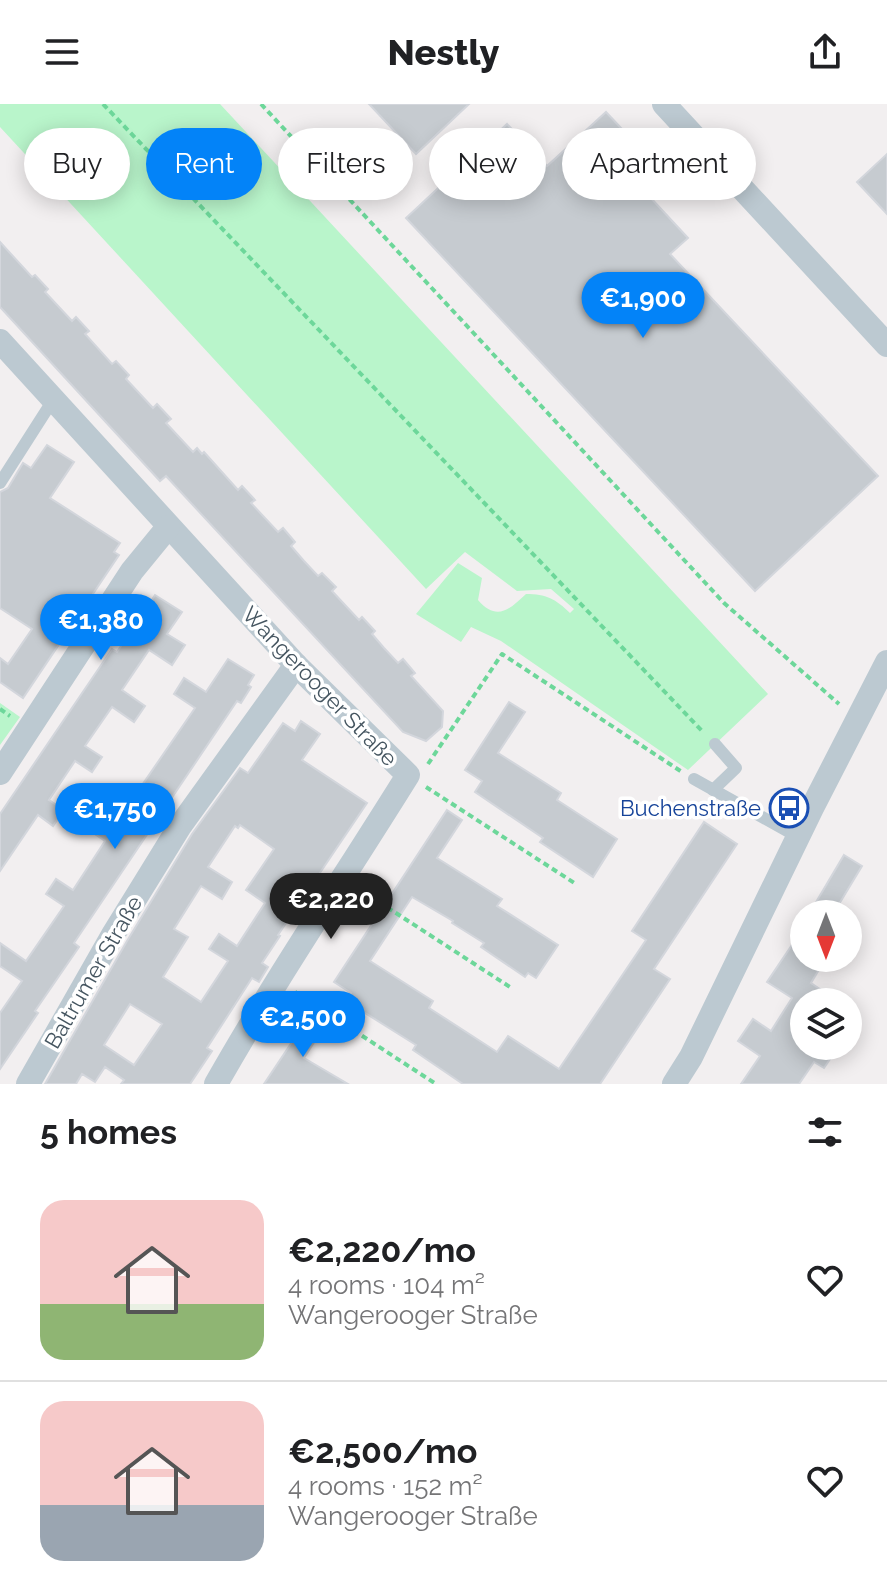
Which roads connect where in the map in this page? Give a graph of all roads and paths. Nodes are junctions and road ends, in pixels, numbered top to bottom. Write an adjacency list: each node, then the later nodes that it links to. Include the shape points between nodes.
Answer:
1 (103, 104): 12 (path)
2 (261, 104): 11 (path, via 724,603)
3 (664, 104): 5 (street)
4 (0, 341): 6 (street, Wangerooger Straße)
5 (887, 345)
6 (53, 400): 7 (lane); 8 (street, Wangerooger Straße)
7 (0, 483)
8 (168, 527): 9 (street, Wangerooger Straße); 13 (street, via 132,571)
9 (296, 665): 14 (street, Wangerooger Straße); 22 (street, Baltrumer Straße, via 180,826)
10 (885, 669): 11 (street)
11 (858, 722): 17 (street)
12 (715, 744): 16 (lane, via 736,768)
13 (0, 773)
14 (408, 775): 15 (path, via 429,764 502,654); 18 (street, Wangerooger Straße); 19 (path)
15 (694, 779): 16 (lane)
16 (713, 790): 17 (lane)
17 (798, 837): 25 (street)
18 (344, 879): 20 (street, Wangerooger Straße); 21 (path)
19 (576, 884)
20 (276, 980): 23 (street, Wangerooger Straße); 24 (path)
21 (513, 989)
22 (28, 1084)
23 (216, 1084)
24 (436, 1084)
25 (674, 1084)

